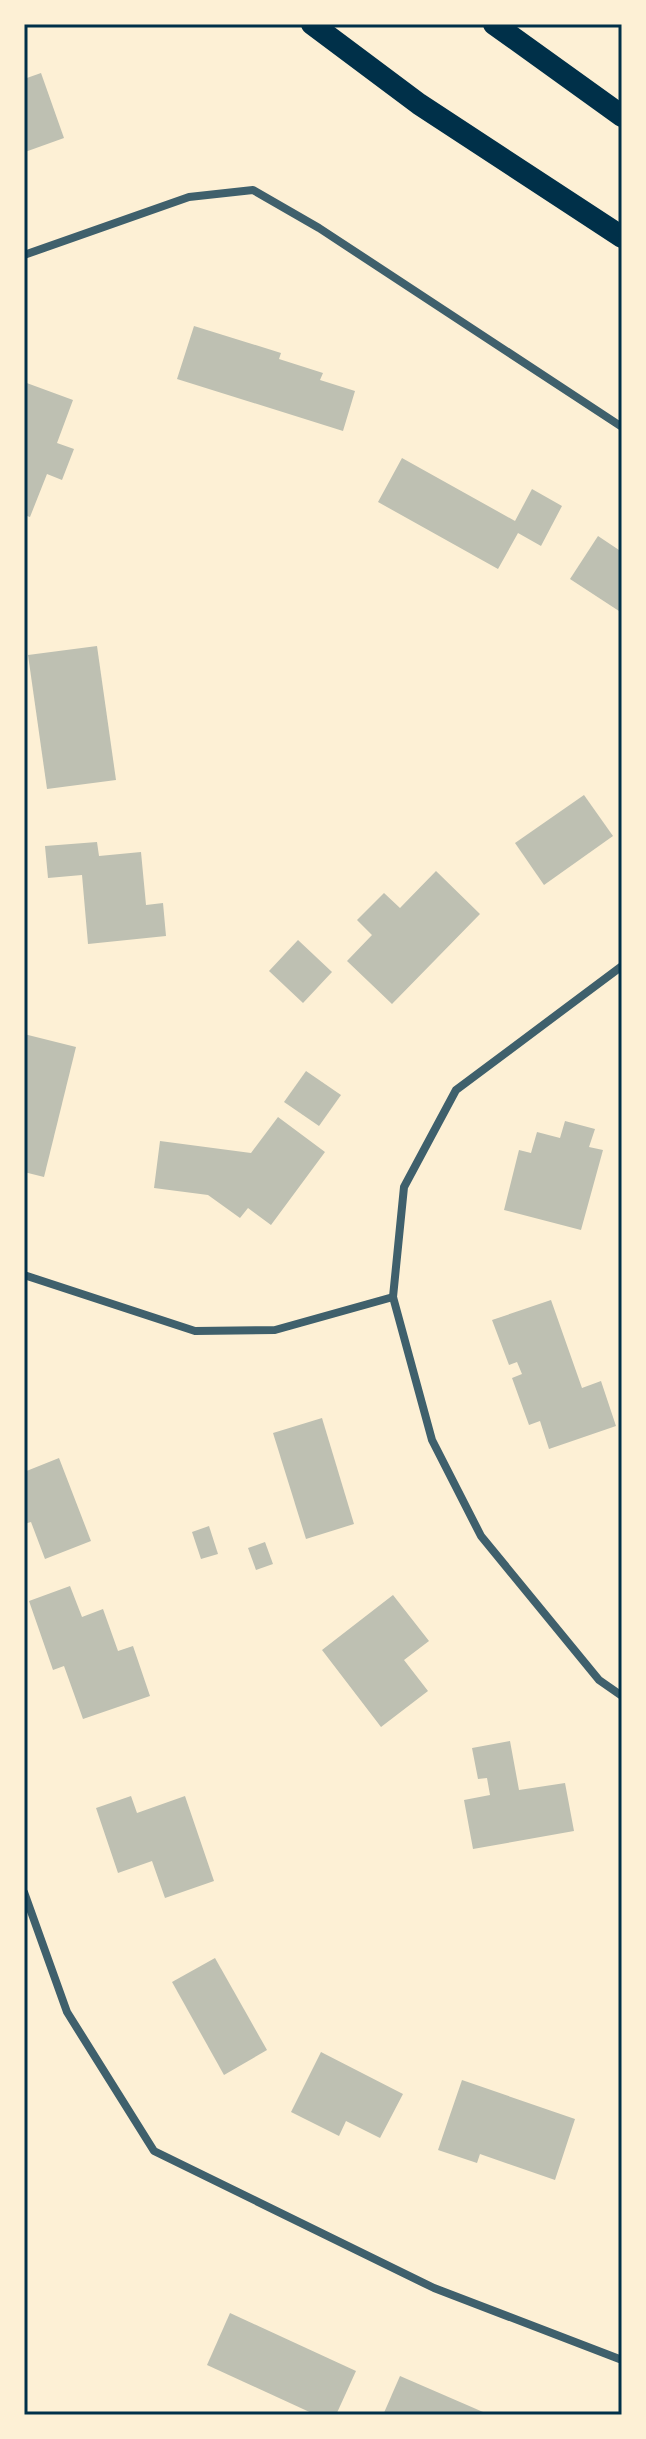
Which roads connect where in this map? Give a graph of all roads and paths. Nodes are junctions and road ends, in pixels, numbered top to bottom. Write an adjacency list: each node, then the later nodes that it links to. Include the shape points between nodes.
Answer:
1 (312, 24): 4 (highway, via 419,104)
2 (494, 24): 3 (highway)
3 (622, 116)
4 (622, 237)
5 (24, 255): 6 (street, via 189,197 253,190)
6 (622, 427)
7 (622, 966): 9 (street, via 456,1090 404,1187)
8 (24, 1275): 9 (street, via 195,1331 275,1330)
9 (393, 1297): 10 (street, via 432,1440 481,1536 599,1680)
10 (622, 1696)
11 (24, 1892): 12 (street, via 67,2012 154,2151 434,2288)
12 (622, 2360)

